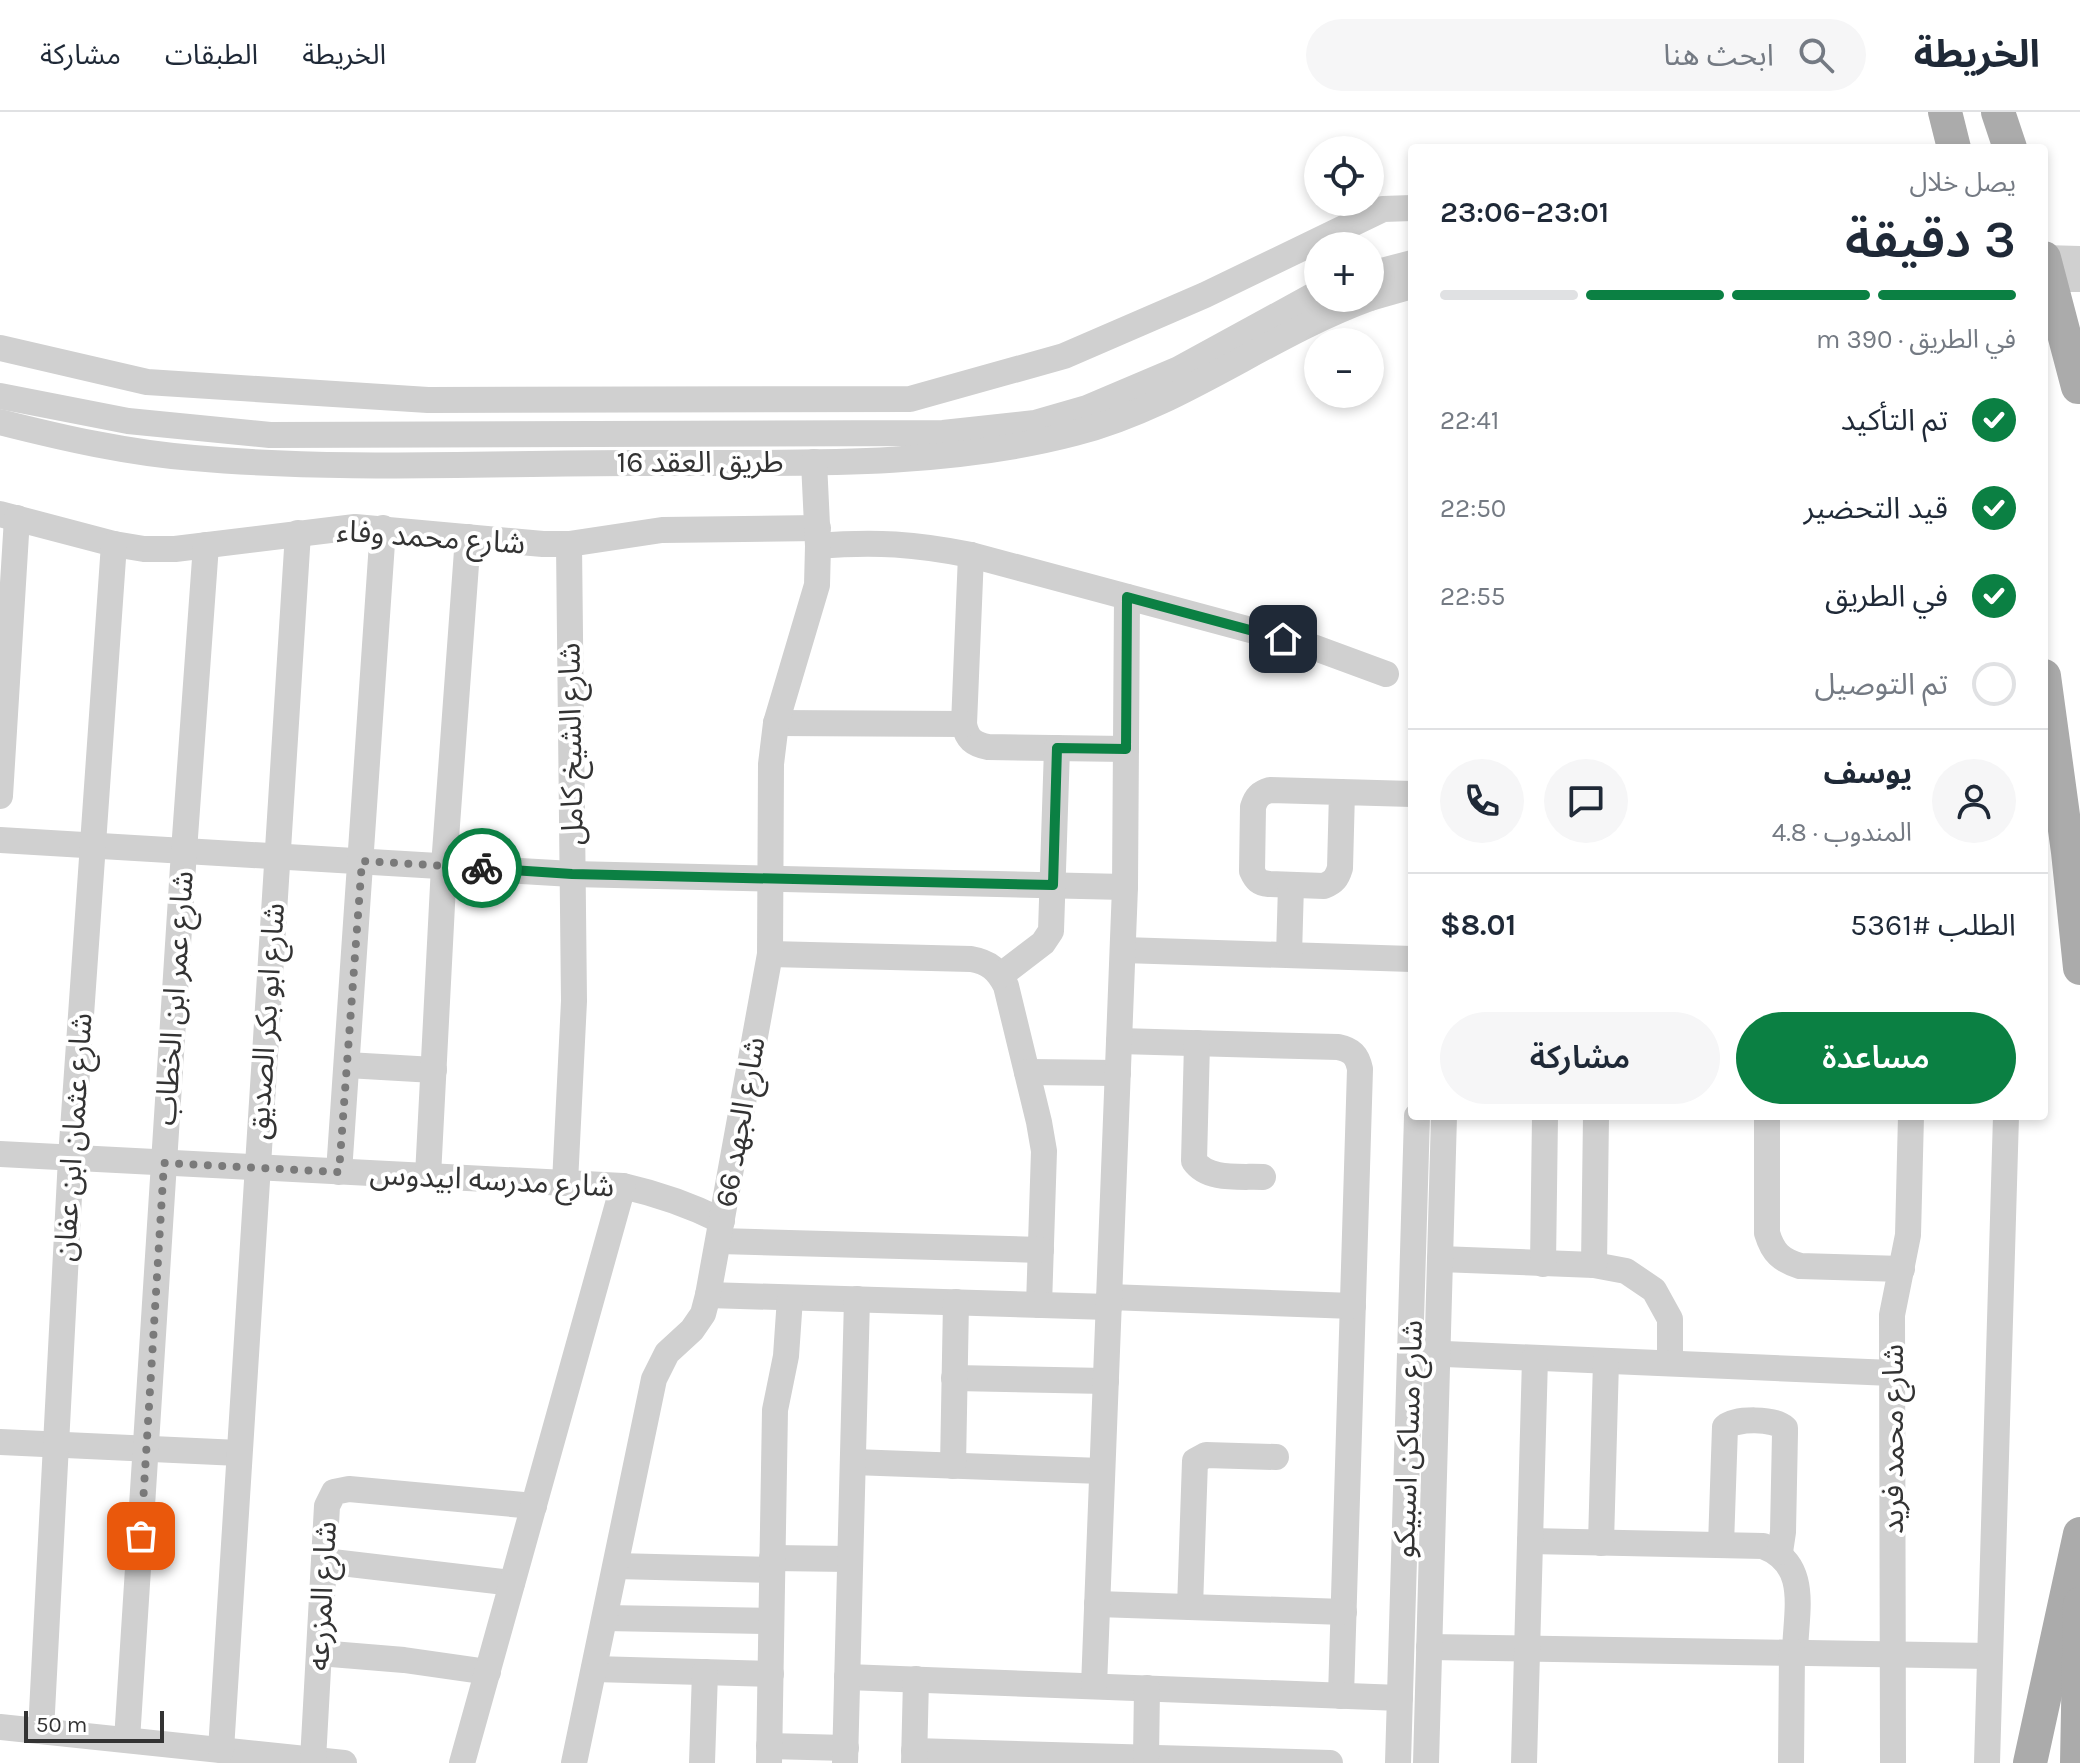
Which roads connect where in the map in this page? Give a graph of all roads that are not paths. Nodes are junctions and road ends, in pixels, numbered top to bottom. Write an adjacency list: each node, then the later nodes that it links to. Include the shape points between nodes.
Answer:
1 (1945, 112): 2 (main road)
2 (1953, 144)
3 (1408, 208): 15 (street, via 1383,209 1064,356 910,399 428,400 147,382)
4 (2048, 258): 5 (street)
5 (2080, 259)
6 (1408, 264): 7 (street)
7 (1384, 270)
8 (2048, 273): 16 (main road, bridge)
9 (2048, 279): 10 (street)
10 (2080, 279)
11 (1408, 287): 12 (street, طريق العقد 16)
12 (1384, 294)
13 (1304, 301): 17 (street, طريق العقد 16, via 1179,369 1087,408 1035,423 943,433 270,435 128,421)
14 (1333, 312): 19 (street, طريق العقد 16, via 1158,404 1077,433 999,450)
15 (0, 348)
16 (2079, 391)
17 (0, 396)
18 (0, 422): 19 (street, طريق العقد 16, via 194,458 335,464)
19 (814, 462): 24 (street, شارع الجهد 66)
20 (9, 516): 25 (street, شارع محمد وفاء); 38 (street)
21 (383, 528): 22 (street, شارع محمد وفاء); 23 (street, شارع محمد وفاء); 43 (street)
22 (298, 533): 27 (street, شارع محمد وفاء); 42 (street, شارع ابو بكر الصديق)
23 (468, 537): 26 (street, شارع محمد وفاء); 44 (street)
24 (818, 537): 26 (street, شارع محمد وفاء, via 662,530); 28 (street, شارع محمد وفاء, via 921,545); 32 (street, شارع الجهد 66, via 815,595)
25 (114, 544): 27 (street, شارع محمد وفاء, via 144,549); 40 (street, شارع عثمان ابن عفان)
26 (569, 544): 45 (street, شارع الشيخ كامل)
27 (206, 545): 41 (street, شارع عمر ابن الخطاب)
28 (971, 555): 29 (street, شارع محمد وفاء); 33 (street)
29 (1127, 597): 30 (street, شارع محمد وفاء, via 1310,646); 35 (street)
30 (1386, 674)
31 (2048, 705): 54 (main road)
32 (776, 723): 33 (street); 46 (street, شارع الجهد 66)
33 (964, 724): 34 (street, via 975,745)
34 (1057, 748): 35 (street); 47 (street)
35 (1126, 749): 49 (street)
36 (1342, 792): 37 (street); 48 (street, via 1338,877 1324,886); 48 (street, via 1270,790 1256,798 1252,871 1261,883)
37 (1408, 794)
38 (0, 796)
39 (0, 840): 40 (street)
40 (92, 845): 41 (street); 70 (street, شارع عثمان ابن عفان)
41 (184, 851): 42 (street); 71 (street, شارع عمر ابن الخطاب)
42 (277, 856): 43 (street); 72 (street, شارع ابو بكر الصديق)
43 (362, 861): 44 (street); 58 (street)
44 (444, 866): 45 (street); 59 (street)
45 (572, 874): 46 (street); 76 (street, شارع الشيخ كامل, via 574,1001)
46 (770, 878): 47 (street); 51 (street, شارع الجهد 66)
47 (1053, 885): 49 (street); 55 (street, via 1048,938)
48 (1291, 885): 52 (street)
49 (1125, 887): 50 (street)
50 (1123, 950): 52 (street); 56 (street)
51 (770, 954): 55 (street, via 971,959); 78 (street, شارع الجهد 66)
52 (1289, 955): 53 (street)
53 (1408, 959)
54 (2080, 968)
55 (1001, 975): 60 (street)
56 (1119, 1041): 57 (street); 61 (street)
57 (1197, 1043): 75 (street, via 1194,1161 1210,1174); 90 (street, via 1338,1047 1350,1049 1358,1058)
58 (347, 1065): 59 (street); 73 (street)
59 (434, 1070): 74 (street)
60 (1027, 1072): 61 (street); 79 (street, via 1044,1151)
61 (1118, 1073): 88 (street)
62 (1417, 1120): 91 (street, شارع مساكن اسبيكو)
63 (1444, 1120): 80 (street, شارع مساكن اسبيكو)
64 (1545, 1120): 81 (street)
65 (1596, 1120): 82 (street)
66 (1767, 1120): 83 (street, via 1767,1233 1772,1250 1800,1266)
67 (1911, 1120): 83 (street, شارع محمد فريد)
68 (2006, 1120): 129 (street)
69 (0, 1154): 70 (street)
70 (71, 1158): 71 (street); 100 (street, شارع عثمان ابن عفان)
71 (164, 1163): 72 (street); 101 (street, شارع عمر ابن الخطاب)
72 (256, 1168): 73 (street, شارع مدرسه ابيدوس); 102 (street, شارع ابو بكر الصديق)
73 (339, 1172): 74 (street, شارع مدرسه ابيدوس)
74 (428, 1176): 76 (street, شارع مدرسه ابيدوس)
75 (1263, 1177)
76 (565, 1183): 77 (street, شارع مدرسه ابيدوس)
77 (623, 1186): 78 (street, شارع مدرسه ابيدوس, via 657,1194); 107 (street)
78 (721, 1231): 79 (street); 84 (street, شارع الجهد 66)
79 (1041, 1250): 89 (street)
80 (1440, 1259): 81 (street); 92 (street, شارع مساكن اسبيكو)
81 (1543, 1264): 82 (street)
82 (1594, 1265): 95 (street, via 1626,1271 1654,1290 1670,1319)
83 (1902, 1269): 96 (street, شارع محمد فريد, via 1892,1315)
84 (708, 1295): 85 (street); 116 (street, شارع الجهد 66, via 703,1314 667,1353 654,1379)
85 (790, 1298): 86 (street); 115 (street, via 775,1410)
86 (857, 1299): 87 (street); 104 (street)
87 (956, 1302): 89 (street); 97 (street)
88 (1109, 1302): 89 (street); 90 (street); 98 (street)
89 (1039, 1305)
90 (1353, 1306): 121 (street)
91 (1410, 1352): 92 (street); 139 (street, شارع مساكن اسبيكو)
92 (1437, 1353): 93 (street); 124 (street, شارع مساكن اسبيكو)
93 (1535, 1358): 94 (street); 109 (street)
94 (1606, 1361): 95 (street); 110 (street)
95 (1670, 1363): 96 (street)
96 (1892, 1373): 128 (street, شارع محمد فريد)
97 (954, 1378): 98 (street); 105 (street)
98 (1106, 1381): 106 (street)
99 (0, 1442): 100 (street)
100 (56, 1444): 101 (street); 141 (street, شارع عثمان ابن عفان)
101 (146, 1448): 102 (street); 142 (street, شارع عمر ابن الخطاب)
102 (239, 1453): 143 (street, شارع ابو بكر الصديق)
103 (1276, 1457): 120 (street, via 1206,1455 1195,1461)
104 (853, 1462): 105 (street); 113 (street)
105 (953, 1466): 106 (street)
106 (1102, 1471): 119 (street)
107 (534, 1506): 114 (street, شارع المزرعه, via 341,1489 329,1498); 117 (street)
108 (2080, 1534): 162 (main road)
109 (1530, 1541): 110 (street); 125 (street)
110 (1601, 1543): 111 (street)
111 (1721, 1545): 112 (street); 112 (street, via 1725,1427 1736,1422 1776,1423 1785,1428)
112 (1780, 1552): 126 (street, via 1797,1583)
113 (850, 1559): 115 (street); 134 (street)
114 (324, 1561): 117 (street); 127 (street, شارع المزرعه)
115 (772, 1564): 116 (street); 123 (street)
116 (616, 1566): 122 (street, شارع الجهد 66)
117 (512, 1583): 131 (street)
118 (2080, 1595): 163 (main road)
119 (1097, 1604): 120 (street); 136 (street)
120 (1190, 1607): 121 (street)
121 (1344, 1612): 138 (street)
122 (605, 1618): 123 (street); 130 (street, شارع الجهد 66)
123 (771, 1621): 133 (street)
124 (1429, 1647): 125 (street); 157 (street, شارع مساكن اسبيكو)
125 (1527, 1648): 126 (street); 158 (street)
126 (1793, 1652): 128 (street); 159 (street)
127 (319, 1653): 131 (street); 148 (street, شارع المزرعه)
128 (1893, 1654): 129 (street); 160 (street, شارع محمد فريد)
129 (1990, 1656): 161 (street)
130 (594, 1669): 132 (street); 153 (street, شارع الجهد 66)
131 (488, 1672): 152 (street)
132 (705, 1672): 133 (street); 154 (street)
133 (771, 1674): 144 (street)
134 (847, 1677): 135 (street); 145 (street)
135 (916, 1679): 136 (street); 146 (street)
136 (1094, 1686): 137 (street)
137 (1147, 1688): 138 (street); 150 (street)
138 (1341, 1696): 139 (street)
139 (1400, 1698): 156 (street, شارع مساكن اسبيكو)
140 (0, 1727): 141 (street)
141 (41, 1731): 142 (street)
142 (127, 1740): 143 (street)
143 (221, 1750): 147 (street)
144 (769, 1755): 145 (street)
145 (846, 1755)
146 (914, 1757): 149 (street)
147 (267, 1759): 148 (street)
148 (313, 1760): 151 (street)
149 (1101, 1760): 150 (street)
150 (1159, 1760): 155 (street)
151 (344, 1763)
152 (462, 1763)
153 (574, 1763)
154 (702, 1763)
155 (1330, 1763)
156 (1398, 1763)
157 (1426, 1763)
158 (1524, 1763)
159 (1791, 1763)
160 (1893, 1763)
161 (1987, 1763)
162 (2030, 1763)
163 (2077, 1763)

